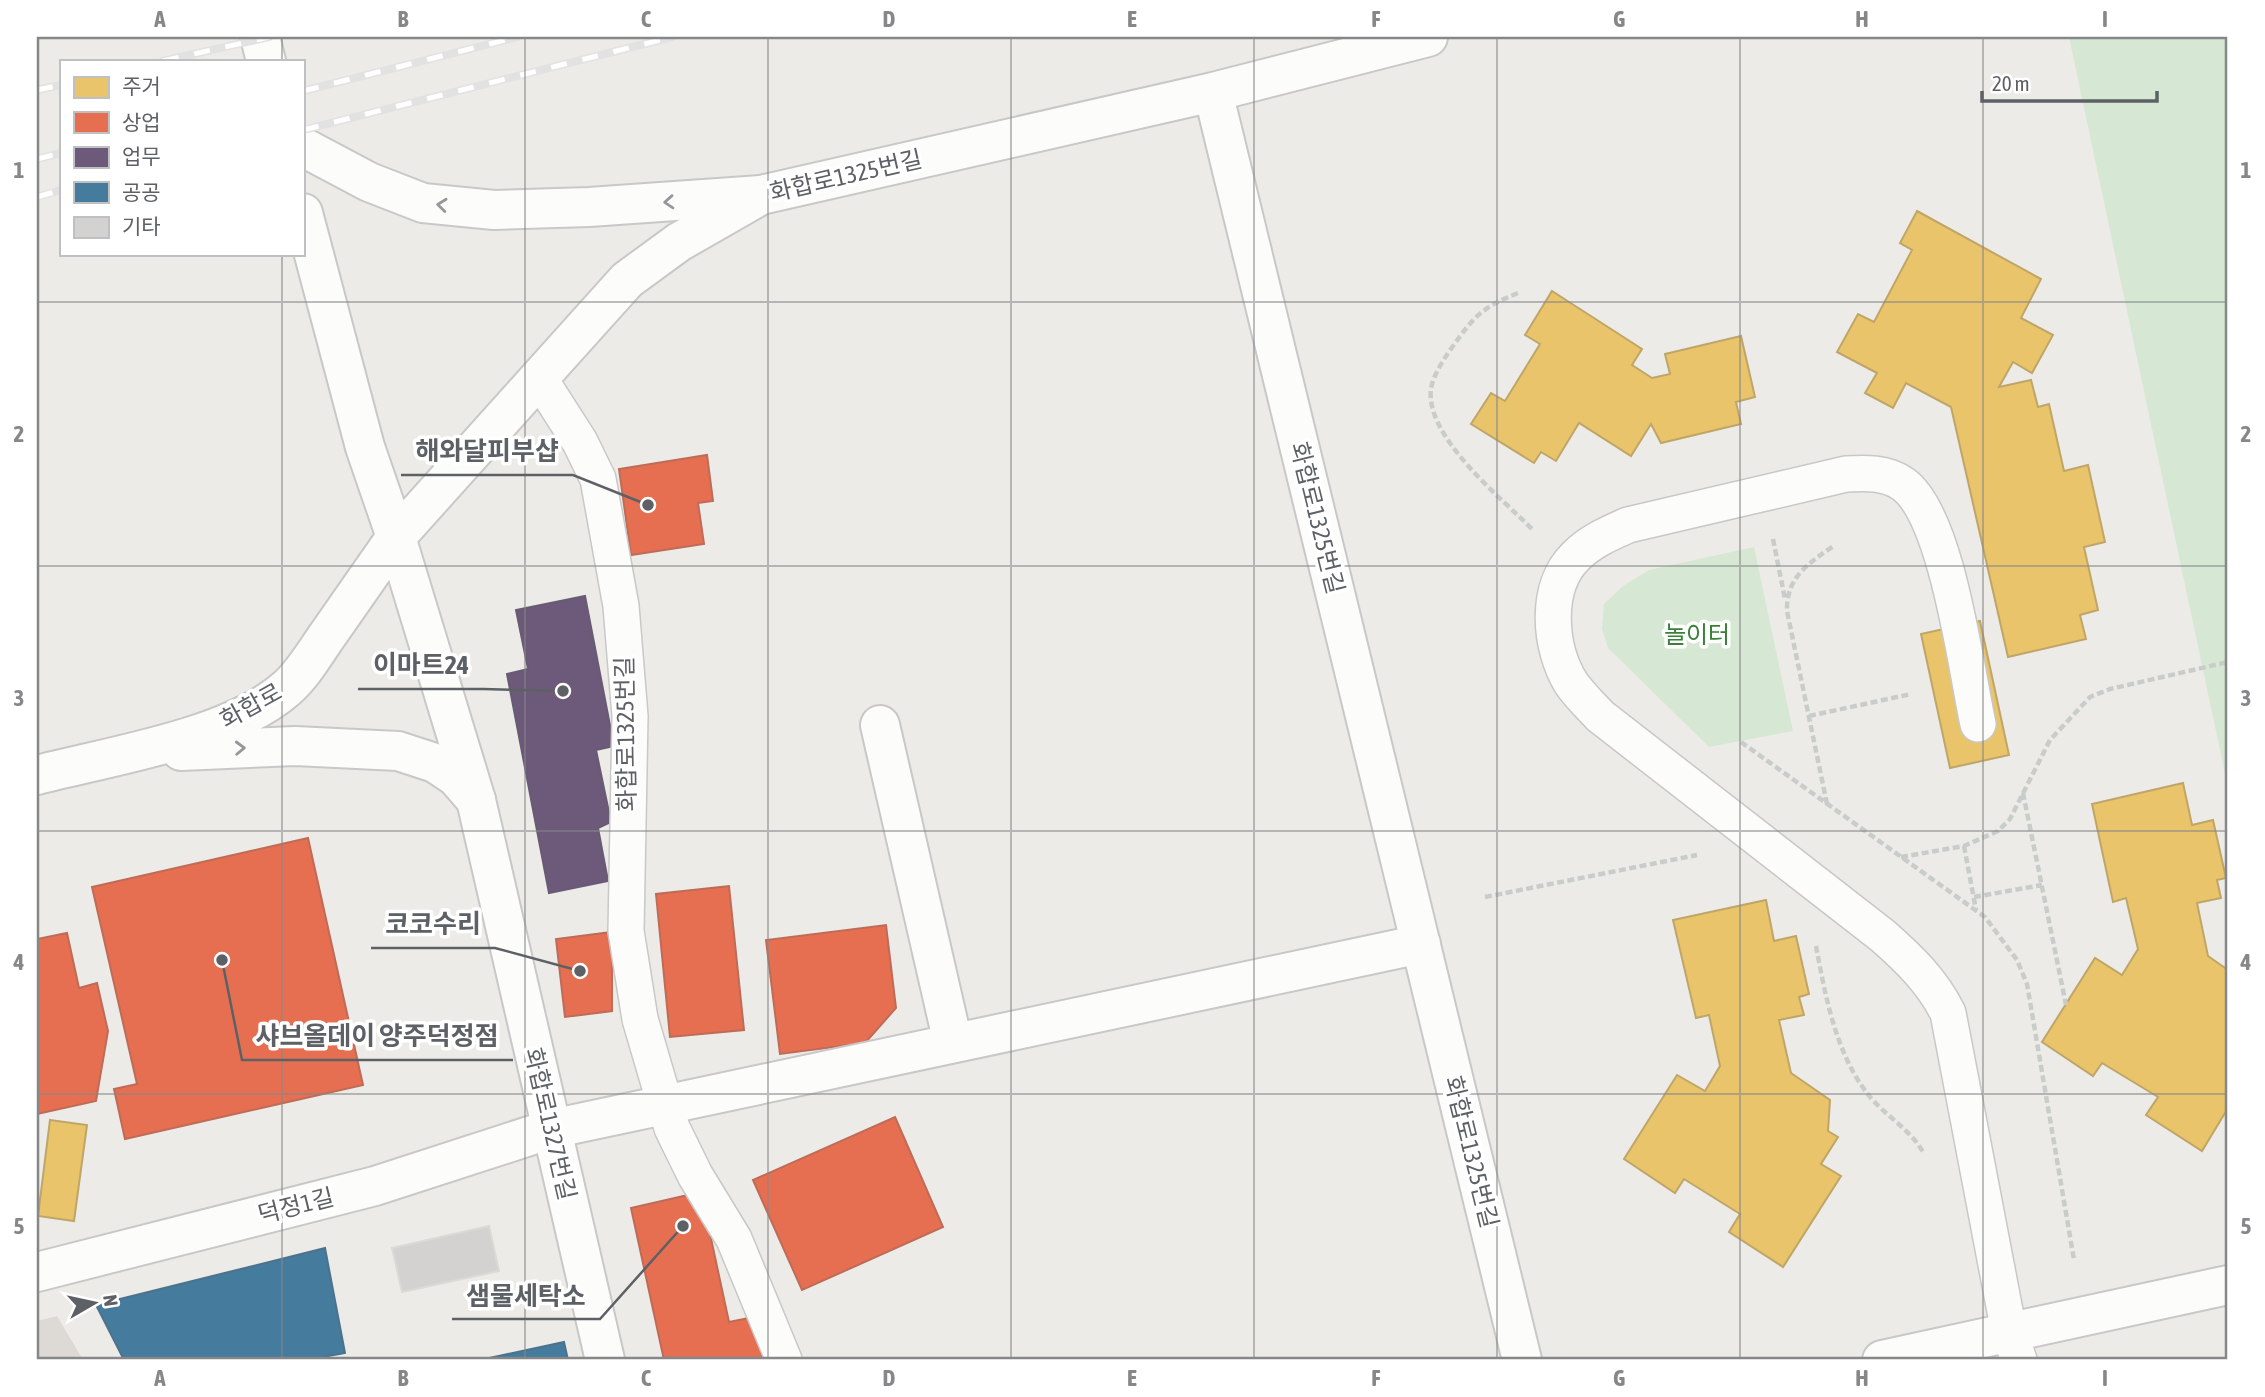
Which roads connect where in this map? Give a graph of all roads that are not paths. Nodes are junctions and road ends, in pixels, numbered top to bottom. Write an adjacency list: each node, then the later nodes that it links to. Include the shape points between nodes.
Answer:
1 (260, 37): 3 (street)
2 (1428, 37): 4 (street, 화합로1325번길)
3 (266, 60)
4 (1213, 92): 6 (street, 화합로1325번길); 15 (street, 화합로1325번길)
5 (304, 148): 6 (street, one-way to 5, via 589,208 494,210 423,203 369,182)
6 (761, 195): 8 (street, 화합로1325번길, via 679,242 627,280)
7 (304, 216): 9 (street, via 365,447)
8 (539, 377): 9 (street, 화합로1325번길); 17 (lane, 화합로1325번길, via 580,442 598,479 606,510 621,606 630,716 626,931 640,1019)
9 (396, 537): 12 (street, 화합로, via 288,687 243,716); 14 (street, 화합로1327번길)
10 (1978, 724): 21 (lane, via 1932,524 1914,495 1887,477 1846,474 1628,525 1575,557 1555,593 1558,650 1571,683 1600,716 1882,936 1936,991 1948,1013)
11 (880, 725): 16 (street)
12 (123, 753): 13 (street, 화합로); 14 (street, one-way to 14, via 295,746 398,751 435,763)
13 (37, 775)
14 (475, 800): 18 (street, 화합로1327번길)
15 (1421, 944): 16 (street); 24 (street, 화합로1325번길)
16 (953, 1044): 17 (street)
17 (665, 1105): 18 (street); 23 (lane, 화합로1325번길, via 695,1175 734,1239)
18 (551, 1129): 19 (street, 덕정1길, via 375,1186); 22 (street, 화합로1327번길)
19 (37, 1272)
20 (2228, 1285): 21 (street)
21 (2014, 1346): 25 (street)
22 (605, 1360)
23 (784, 1360)
24 (1522, 1360)
25 (1882, 1360)

